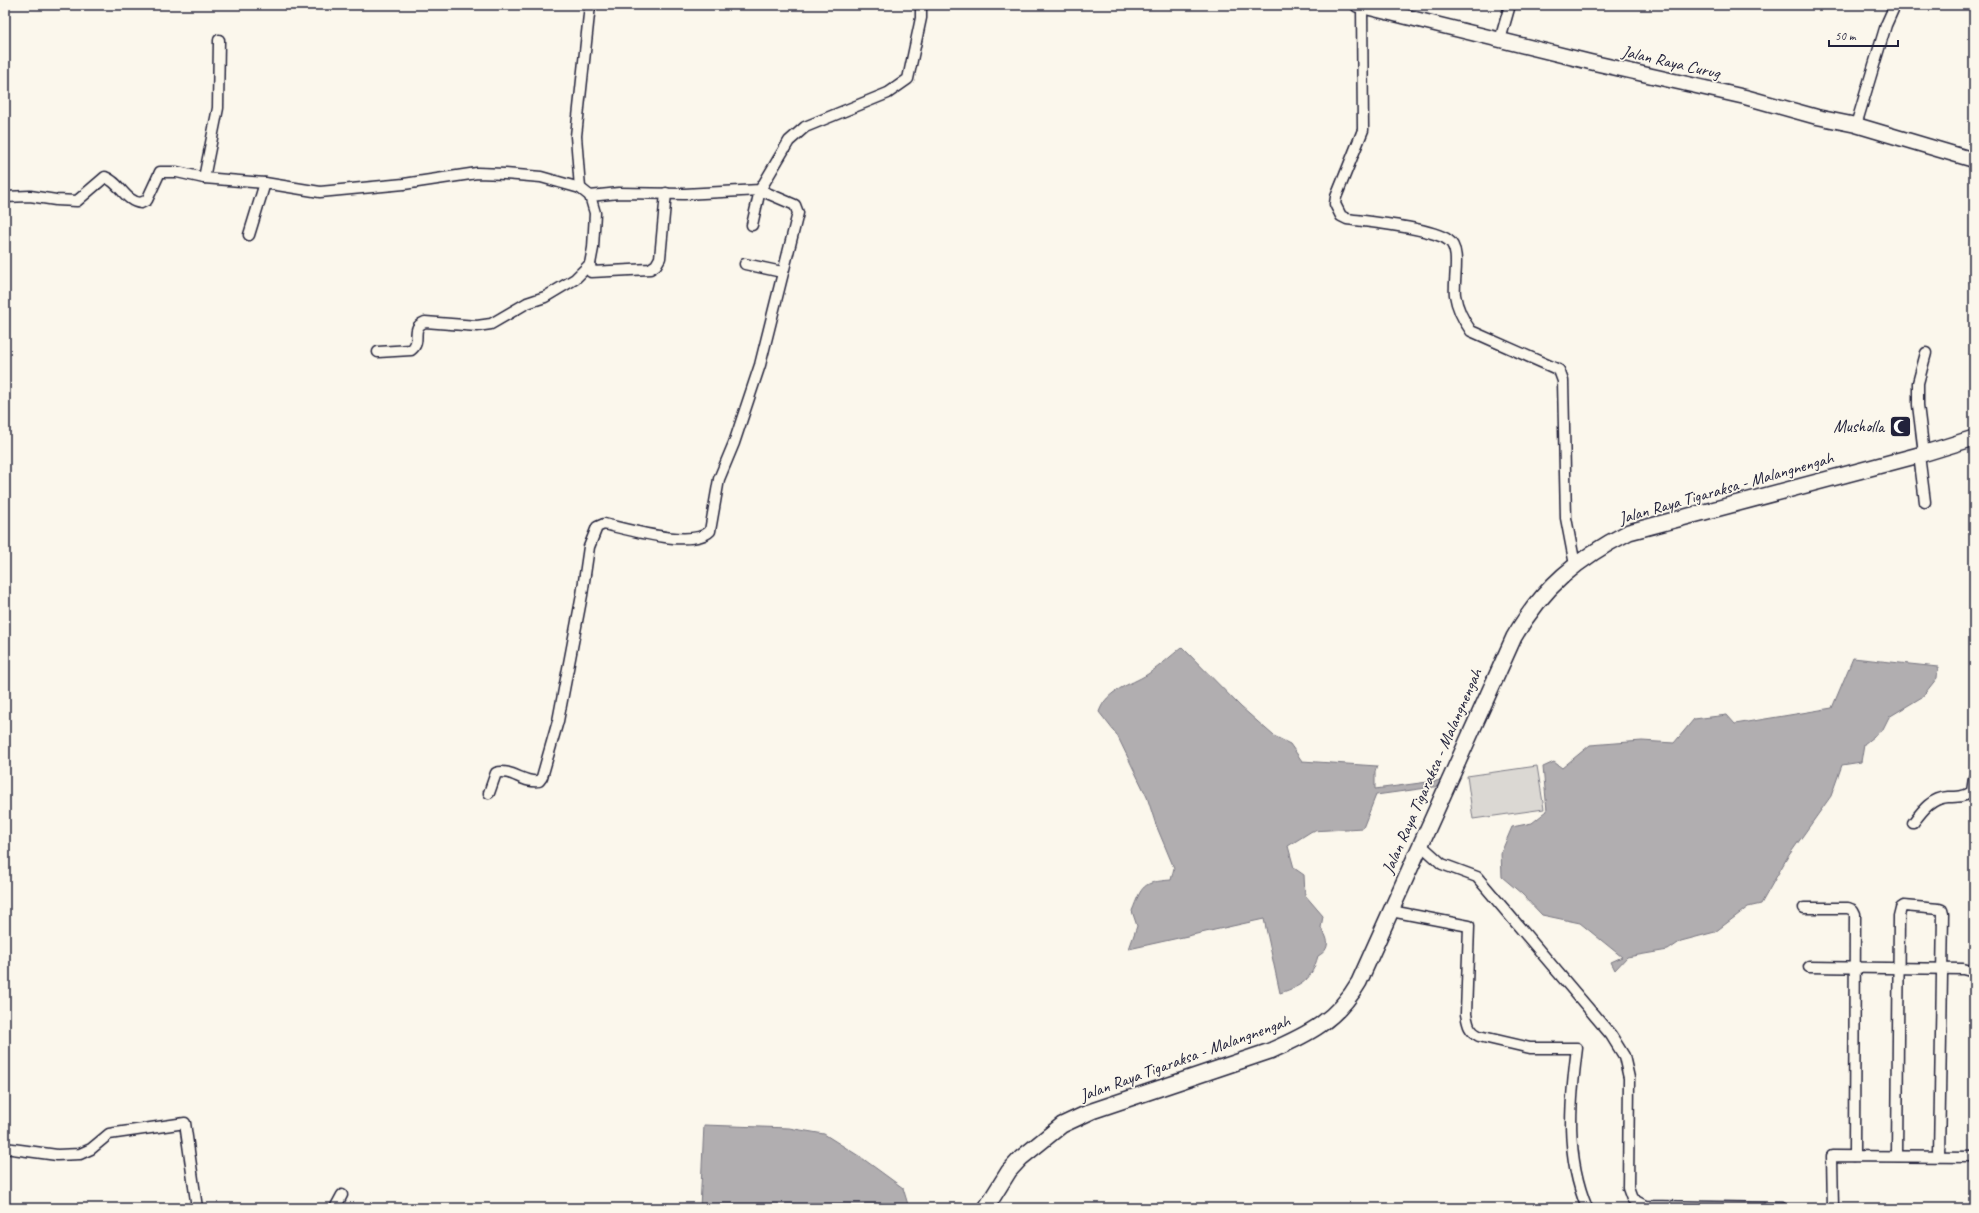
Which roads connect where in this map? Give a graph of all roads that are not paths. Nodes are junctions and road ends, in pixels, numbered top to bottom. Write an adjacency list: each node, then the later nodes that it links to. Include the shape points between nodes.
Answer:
1 (590, 5): 12 (street, via 576,136)
2 (921, 5): 13 (street, via 908,79 888,93 805,127 789,141)
3 (1510, 5): 7 (street)
4 (1895, 5): 8 (street, via 1886,25)
5 (1360, 6): 7 (street, Jalan Raya Curug); 27 (street, via 1363,130 1336,197 1337,210 1347,219 1433,233 1449,240 1456,254 1457,305 1465,324 1471,331 1559,370 1563,381 1566,518)
6 (219, 40): 10 (street, via 218,108)
7 (1500, 40): 8 (street, Jalan Raya Curug)
8 (1856, 125): 9 (street, Jalan Raya Curug)
9 (1974, 160)
10 (204, 178): 11 (street); 16 (street, via 177,172 160,172 147,200 141,203 129,198 118,184 105,177 77,201 30,196)
11 (265, 183): 12 (street, via 320,192 404,184 470,174 505,174 541,177); 18 (street)
12 (580, 188): 15 (street)
13 (760, 190): 14 (street); 17 (street); 21 (street, via 784,199 797,209 797,218)
14 (666, 193): 15 (street); 19 (street, via 660,258 656,265 650,269 591,272)
15 (590, 196): 19 (street, via 595,213)
16 (5, 197)
17 (752, 225)
18 (249, 235)
19 (590, 264): 22 (street, via 575,279 491,324 477,326 425,322 417,327 416,343 411,350)
20 (745, 264): 21 (street)
21 (782, 272): 29 (street, via 760,365 719,479 710,531 698,536 676,538 604,524 597,527 589,547 558,721 542,777 539,781 533,782 506,772 496,773)
22 (378, 352)
23 (1926, 353): 25 (street, via 1918,383)
24 (1974, 438): 25 (main road, Jalan Raya Tigaraksa - Malangnengah)
25 (1922, 454): 26 (street); 27 (main road, Jalan Raya Tigaraksa - Malangnengah, via 1629,532)
26 (1925, 502)
27 (1575, 565): 31 (main road, Jalan Raya Tigaraksa - Malangnengah, via 1536,603 1514,637)
28 (1974, 778): 30 (street, via 1972,792 1932,802)
29 (489, 793)
30 (1913, 823)
31 (1420, 844): 33 (main road, Jalan Raya Tigaraksa - Malangnengah); 49 (street, via 1442,864 1477,877 1611,1035 1624,1056 1629,1078 1628,1188 1632,1199 1645,1206)
32 (1804, 908): 35 (street, via 1853,910)
33 (1390, 911): 47 (main road, Jalan Raya Tigaraksa - Malangnengah, via 1352,993 1346,1003 1324,1024 1270,1051 1092,1111 1062,1125 1020,1158); 48 (street, via 1469,926 1466,1014 1472,1032 1530,1048 1577,1048 1570,1100 1571,1132 1576,1174)
34 (1809, 967): 35 (street)
35 (1854, 968): 36 (street); 40 (street)
36 (1899, 968): 37 (street); 37 (street, via 1899,916 1904,906 1942,910); 41 (street)
37 (1942, 969): 38 (street); 42 (street)
38 (1974, 972)
39 (5, 1148): 45 (street, via 56,1155 80,1154 91,1149 109,1134 185,1122)
40 (1854, 1156): 41 (street); 50 (street, via 1832,1156)
41 (1897, 1156): 42 (street)
42 (1939, 1156): 43 (street)
43 (1974, 1156)
44 (342, 1195): 46 (street)
45 (197, 1208)
46 (335, 1208)
47 (986, 1208)
48 (1587, 1208)
49 (1782, 1208)
50 (1833, 1208)

